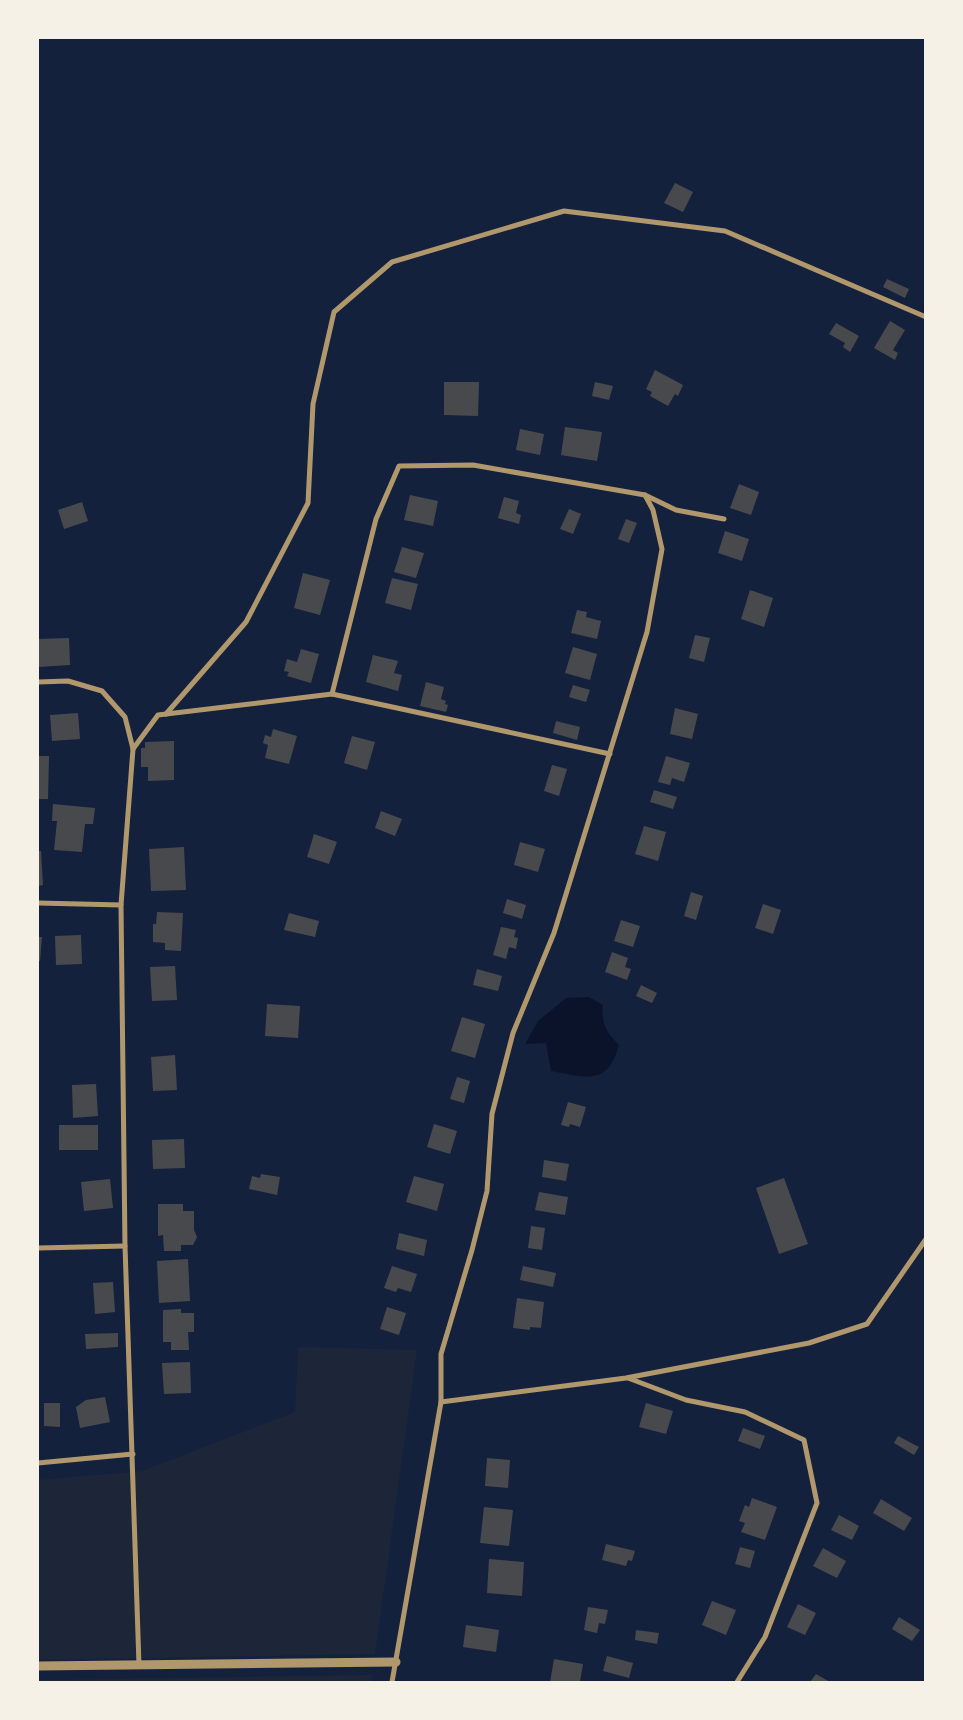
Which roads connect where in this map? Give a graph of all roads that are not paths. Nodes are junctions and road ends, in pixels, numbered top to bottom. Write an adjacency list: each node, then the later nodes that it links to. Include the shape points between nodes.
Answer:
1 (926, 317): 6 (street, via 725,231 564,210 392,262 334,312 313,404 308,503 246,622)
2 (645, 495): 3 (street, via 676,510); 5 (street, via 474,465 400,466 376,519); 8 (street, via 653,510 662,549 647,632)
3 (724, 519)
4 (38, 682): 7 (street, via 68,681 102,691 125,717)
5 (332, 694): 6 (street); 8 (street)
6 (166, 714): 7 (street, via 158,715)
7 (133, 749): 10 (street)
8 (610, 754): 15 (street, via 554,933 513,1033 492,1114 486,1191 441,1354)
9 (38, 903): 10 (street)
10 (121, 905): 12 (street)
11 (926, 1239): 14 (street, via 867,1324 809,1343)
12 (125, 1246): 13 (street); 16 (street)
13 (38, 1248)
14 (626, 1378): 15 (street); 22 (street, via 686,1400 744,1412 804,1440 817,1503 765,1637)
15 (441, 1402): 18 (street)
16 (133, 1454): 17 (street); 19 (street)
17 (38, 1463)
18 (396, 1662): 19 (street); 21 (street)
19 (139, 1665): 20 (street)
20 (38, 1666)
21 (392, 1682)
22 (737, 1682)

